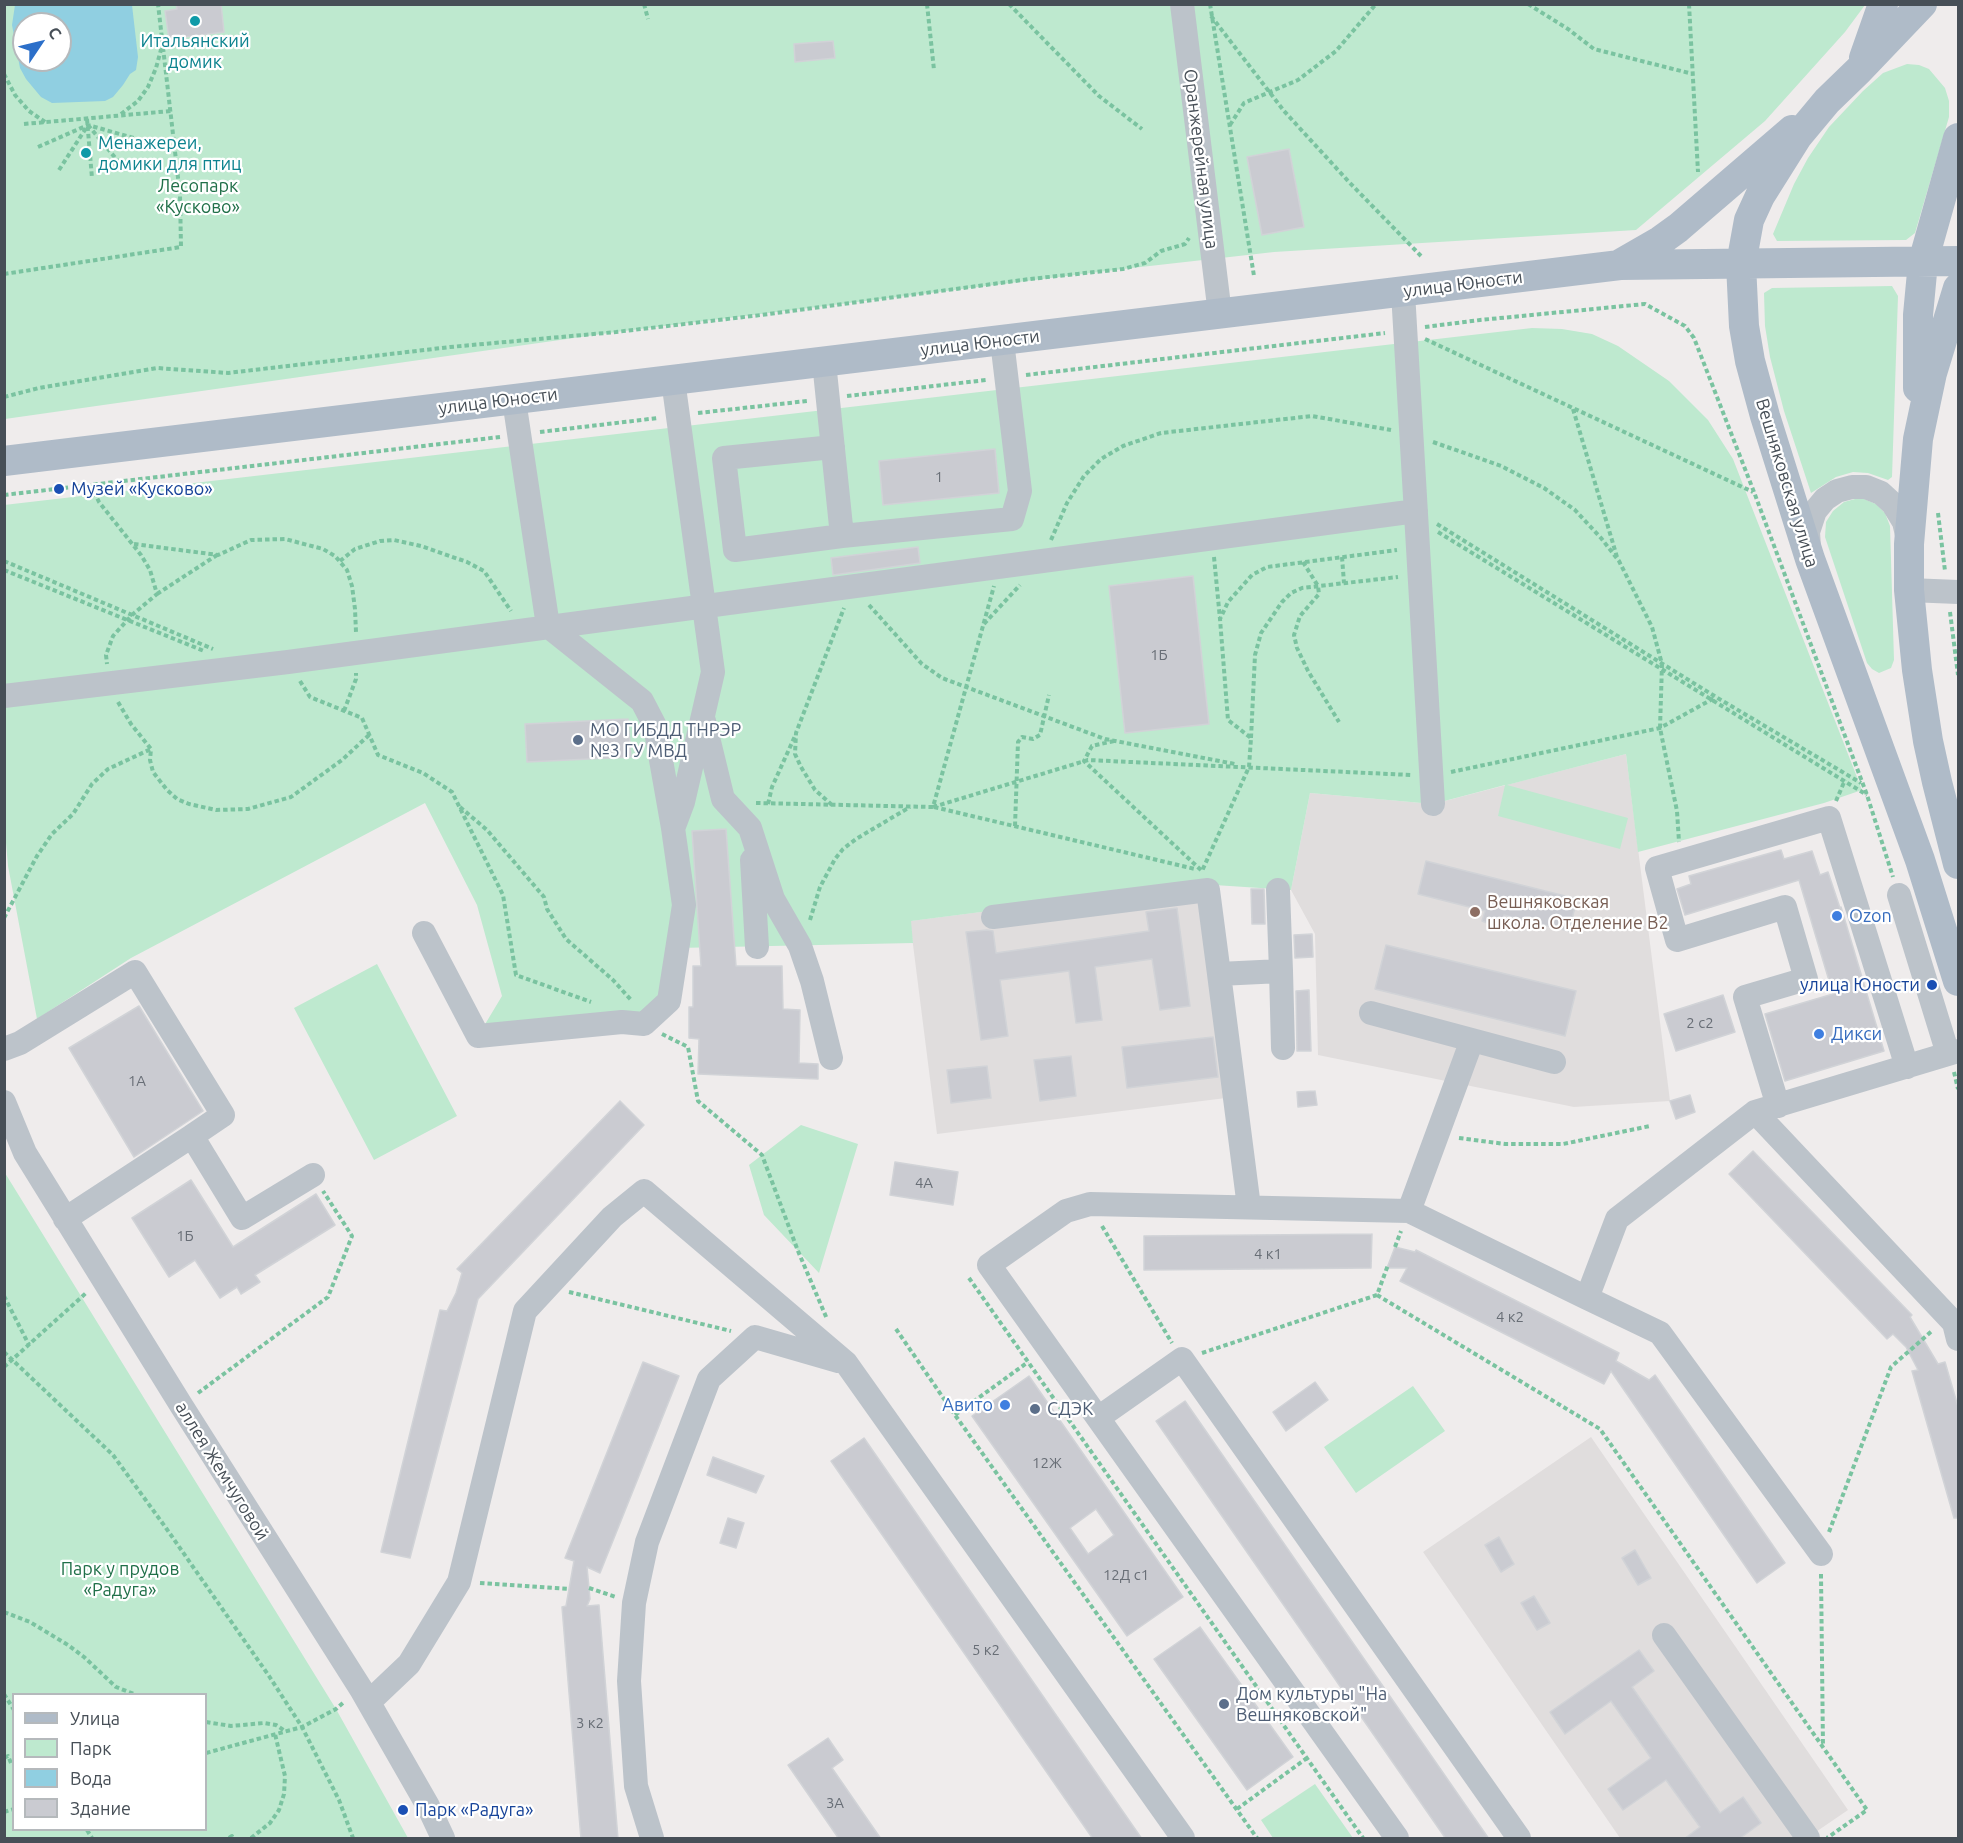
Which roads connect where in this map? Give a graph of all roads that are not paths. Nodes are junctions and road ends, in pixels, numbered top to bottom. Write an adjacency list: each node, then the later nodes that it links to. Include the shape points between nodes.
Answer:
1 (1182, 4): 13 (street, Оранжерейная улица)
2 (1883, 4): 4 (main road, Вешняковская улица)
3 (1922, 4): 4 (main road)
4 (1859, 70): 5 (main road, Вешняковская улица)
5 (1827, 101): 9 (main road, Вешняковская улица, via 1797,136 1760,196 1749,220); 10 (main road, via 1678,228)
6 (1959, 138): 8 (main road)
7 (1959, 261): 8 (main road, улица Юности)
8 (1923, 262): 9 (main road, улица Юности); 18 (main road, via 1918,315)
9 (1741, 264): 10 (main road, улица Юности); 24 (main road, Вешняковская улица, via 1750,361)
10 (1620, 265): 12 (main road, улица Юности)
11 (1959, 288): 18 (main road, via 1932,373)
12 (1403, 292): 13 (main road, улица Юности); 21 (street)
13 (1221, 314): 14 (main road, улица Юности)
14 (1002, 341): 15 (main road, улица Юности); 22 (street, via 1020,491 1012,519)
15 (824, 362): 16 (main road, улица Юности); 19 (street)
16 (673, 380): 17 (main road, улица Юности); 27 (street)
17 (514, 399): 20 (main road, улица Юности); 28 (street)
18 (1918, 439): 23 (main road)
19 (833, 447): 22 (street); 22 (street, via 724,458 735,550)
20 (4, 461)
21 (1416, 515): 27 (street); 31 (street)
22 (842, 536)
23 (1910, 544): 24 (street, via 1904,522 1893,504 1881,493 1852,486 1825,499 1815,511 1808,532); 25 (main road)
24 (1810, 559): 42 (main road, Вешняковская улица, via 1920,860)
25 (1909, 590): 26 (street); 34 (main road, via 1928,741)
26 (1953, 592)
27 (704, 607): 28 (street); 30 (street, via 713,672)
28 (548, 626): 29 (street); 32 (street, via 642,702 655,726)
29 (4, 696)
30 (703, 716): 32 (street); 33 (street, via 723,799)
31 (1433, 804)
32 (674, 828): 38 (street, via 684,905 669,1001 644,1024 478,1036)
33 (750, 828): 39 (street); 48 (street, via 773,899 800,946)
34 (1959, 864)
35 (1278, 890): 40 (street)
36 (1899, 895): 47 (street)
37 (993, 917): 41 (street, via 1203,881 1208,890)
38 (424, 933)
39 (757, 947)
40 (1281, 971): 41 (street); 45 (street)
41 (1219, 974): 55 (street)
42 (1959, 981)
43 (1371, 1013): 44 (street)
44 (1472, 1040): 49 (street); 56 (street)
45 (1283, 1048)
46 (4, 1049): 53 (street, via 135,972 223,1115)
47 (1954, 1053): 50 (street)
48 (831, 1058)
49 (1554, 1062)
50 (1907, 1067): 52 (street); 52 (street, via 1829,818 1657,868 1677,940 1785,907 1806,979 1745,997)
51 (4, 1102): 57 (street, аллея Жемчуговой, via 25,1153)
52 (1766, 1109): 58 (street, via 1617,1219); 59 (street, via 1954,1323)
53 (192, 1136): 54 (street, via 242,1218); 57 (street)
54 (313, 1175)
55 (1249, 1207): 56 (street); 61 (street, via 1089,1204 1066,1212 989,1264)
56 (1409, 1211): 58 (street)
57 (65, 1220): 64 (street, аллея Жемчуговой)
58 (1587, 1298): 62 (street, via 1660,1333)
59 (1959, 1339)
60 (846, 1364): 64 (street, via 644,1191 612,1217 525,1311 459,1582 409,1664); 66 (street, via 755,1337 709,1379 647,1542 634,1603 629,1681 636,1786); 67 (street)
61 (1098, 1418): 68 (street); 69 (street, via 1182,1359)
62 (1821, 1554)
63 (1664, 1635): 70 (street)
64 (369, 1702): 65 (street, аллея Жемчуговой)
65 (443, 1839)
66 (652, 1839)
67 (1183, 1839)
68 (1397, 1839)
69 (1520, 1839)
70 (1808, 1839)

